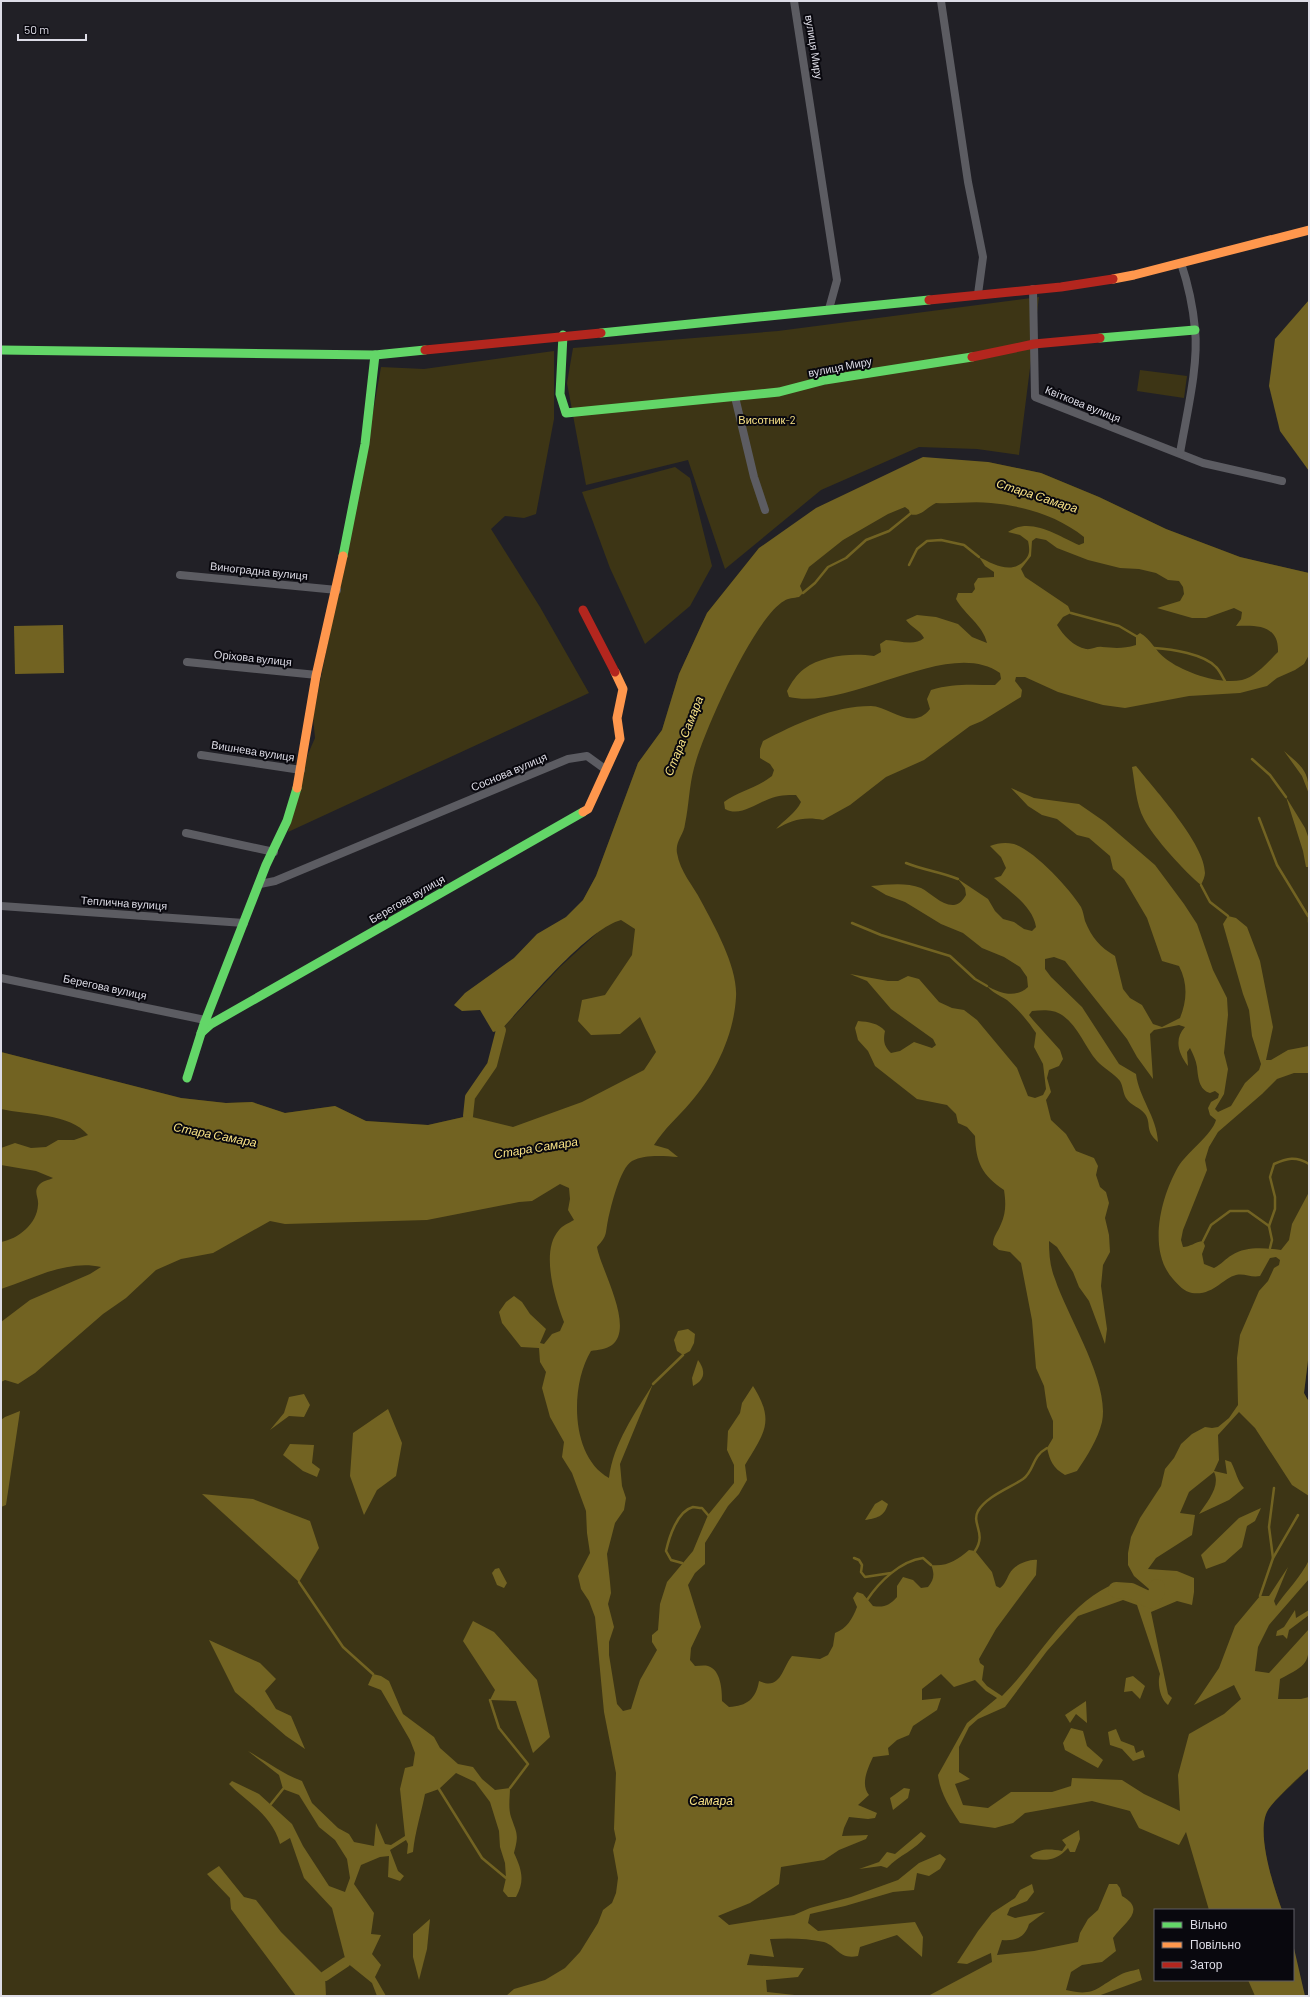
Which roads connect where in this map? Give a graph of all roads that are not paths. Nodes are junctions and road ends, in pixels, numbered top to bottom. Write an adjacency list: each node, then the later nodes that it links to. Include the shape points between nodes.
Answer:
1 (794, 1): 7 (street, вулиця Миру, via 837,280)
2 (941, 1): 6 (street, via 982,257)
3 (1309, 230): 4 (street)
4 (1181, 263): 5 (street, via 1127,276); 8 (street, via 1187,281)
5 (1033, 289): 6 (street); 10 (street, Квіткова вулиця)
6 (978, 294): 7 (street)
7 (829, 310): 9 (street)
8 (1195, 330): 10 (street, вулиця Миру); 14 (street, via 1192,383)
9 (562, 335): 12 (street); 13 (street, вулиця Миру, via 560,394 566,413)
10 (1034, 344): 13 (street, вулиця Миру, via 951,361 825,380 779,392); 14 (street, Квіткова вулиця, via 1035,397)
11 (1, 350): 12 (street)
12 (375, 355): 18 (street, via 367,435)
13 (735, 397): 16 (street, via 754,477)
14 (1180, 453): 15 (street, Квіткова вулиця, via 1203,463)
15 (1282, 481)
16 (766, 510)
17 (180, 574): 18 (street, Виноградна вулиця)
18 (337, 590): 21 (street)
19 (583, 610): 23 (street, via 623,689 618,718 620,739)
20 (188, 662): 21 (street, Оріхова вулиця)
21 (317, 675): 24 (street)
22 (201, 755): 24 (street, Вишнева вулиця)
23 (605, 769): 27 (street, Соснова вулиця, via 587,756 568,759 275,882); 32 (street, Берегова вулиця, via 588,809 211,1024)
24 (301, 770): 26 (street, via 289,818)
25 (186, 833): 26 (street)
26 (274, 852): 27 (street, via 266,865)
27 (260, 884): 29 (street)
28 (1, 906): 29 (street, Теплична вулиця)
29 (244, 923): 31 (street)
30 (1, 978): 31 (street, Берегова вулиця)
31 (205, 1020): 32 (street)
32 (201, 1033): 33 (street)
33 (187, 1078)

